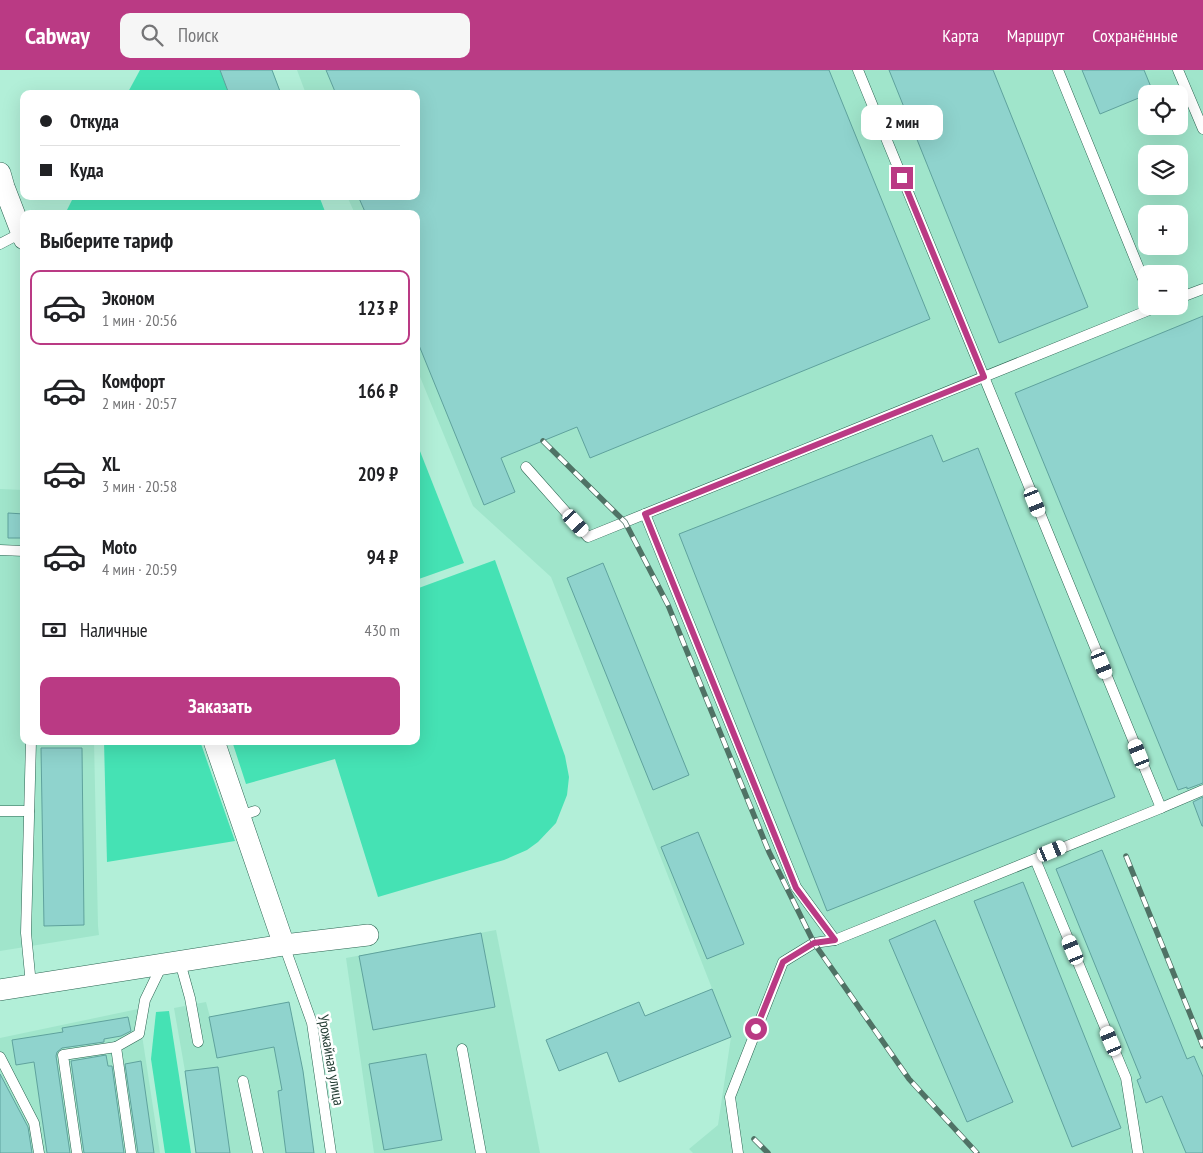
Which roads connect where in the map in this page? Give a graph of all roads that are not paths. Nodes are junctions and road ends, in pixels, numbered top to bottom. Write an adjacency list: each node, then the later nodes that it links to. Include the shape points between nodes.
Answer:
1 (858, 70): 13 (lane)
2 (1058, 70): 9 (lane)
3 (1178, 70): 4 (lane)
4 (1203, 129)
5 (0, 172): 6 (street)
6 (20, 231)
7 (20, 237): 8 (lane)
8 (0, 244)
9 (1138, 266)
10 (1203, 289): 11 (lane)
11 (1188, 295)
12 (1138, 314): 13 (lane)
13 (984, 377): 15 (lane); 21 (lane)
14 (526, 467): 15 (lane, via 588,536)
15 (645, 514): 26 (lane, via 796,888)
16 (0, 550): 17 (lane)
17 (20, 551)
18 (31, 745): 23 (lane)
19 (216, 745): 27 (street, via 247,813)
20 (1203, 790): 21 (lane)
21 (1161, 808): 24 (lane)
22 (0, 811): 23 (lane)
23 (29, 812): 29 (lane, via 26,933)
24 (1034, 859): 26 (lane); 43 (lane, via 1126,1078)
25 (368, 935): 27 (street)
26 (835, 940): 42 (lane, via 814,943 783,962 730,1097)
27 (284, 945): 28 (street); 40 (lane, Урожайная улица, via 312,1023)
28 (171, 963): 29 (street); 31 (lane, via 190,998); 32 (lane, via 144,1000 140,1034)
29 (31, 985): 30 (street)
30 (0, 990)
31 (198, 1042)
32 (116, 1048): 37 (lane, via 63,1055); 38 (lane)
33 (462, 1049): 41 (lane)
34 (0, 1057): 36 (lane, via 34,1123)
35 (243, 1081): 39 (lane)
36 (39, 1153)
37 (77, 1153)
38 (131, 1153)
39 (258, 1153)
40 (331, 1153)
41 (480, 1153)
42 (738, 1153)
43 (1138, 1153)

